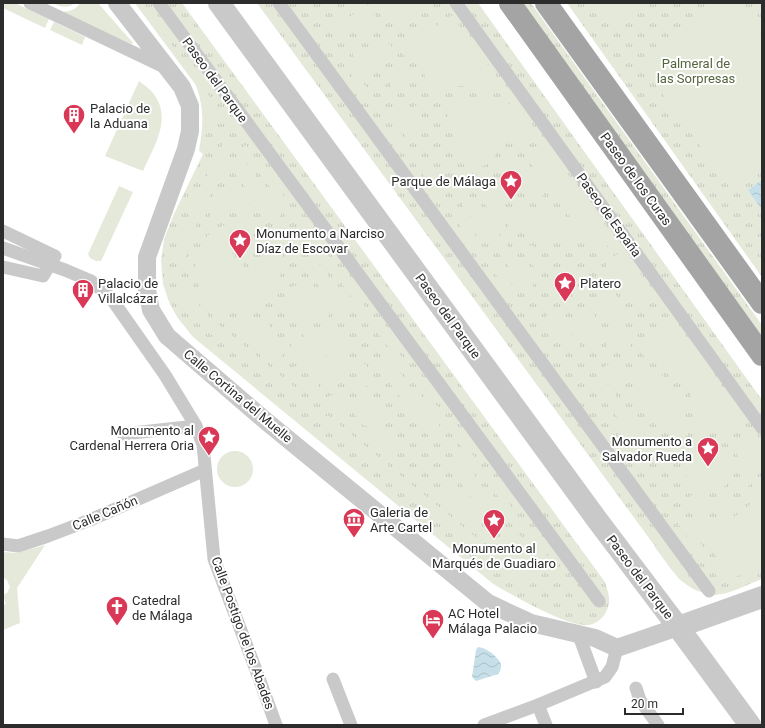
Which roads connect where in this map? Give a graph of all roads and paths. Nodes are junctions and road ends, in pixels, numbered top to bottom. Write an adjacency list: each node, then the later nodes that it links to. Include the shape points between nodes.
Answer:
1 (30, 3): 9 (street)
2 (117, 3): 9 (street, Calle Cortina del Muelle)
3 (159, 3): 23 (street, Paseo del Parque)
4 (219, 3): 24 (street, Paseo del Parque)
5 (279, 3): 21 (street)
6 (456, 3): 17 (street, Paseo de España)
7 (510, 3): 15 (main road, Paseo de los Curas)
8 (546, 3): 14 (main road)
9 (167, 68): 25 (street, Calle Cortina del Muelle, via 182,87 190,106 190,131 186,149 147,257 147,290 151,310 167,336 272,426 488,603 531,623)
10 (3, 231): 12 (street, via 55,256)
11 (3, 248): 12 (street)
12 (50, 265): 13 (street, via 43,276); 16 (street, via 91,281 111,298 165,375)
13 (3, 267)
14 (762, 302)
15 (762, 355)
16 (196, 426): 18 (street); 19 (street, via 203,445)
17 (762, 428)
18 (123, 434)
19 (205, 470): 20 (street, Calle Cañón, via 48,536 18,546); 31 (street, Calle Postigo de los Abades, via 214,559)
20 (3, 544)
21 (709, 591)
22 (762, 597): 24 (street)
23 (599, 601)
24 (678, 627): 26 (street); 36 (street, Paseo del Parque)
25 (578, 633): 26 (street, Calle Cortina del Muelle); 28 (street)
26 (617, 648): 28 (street, via 612,666 605,677)
27 (333, 680): 32 (street)
28 (596, 682): 30 (street)
29 (636, 688): 35 (street, via 640,700)
30 (538, 705): 33 (street); 34 (street)
31 (276, 725)
32 (351, 725)
33 (484, 725)
34 (546, 725)
35 (658, 725)
36 (750, 725)

